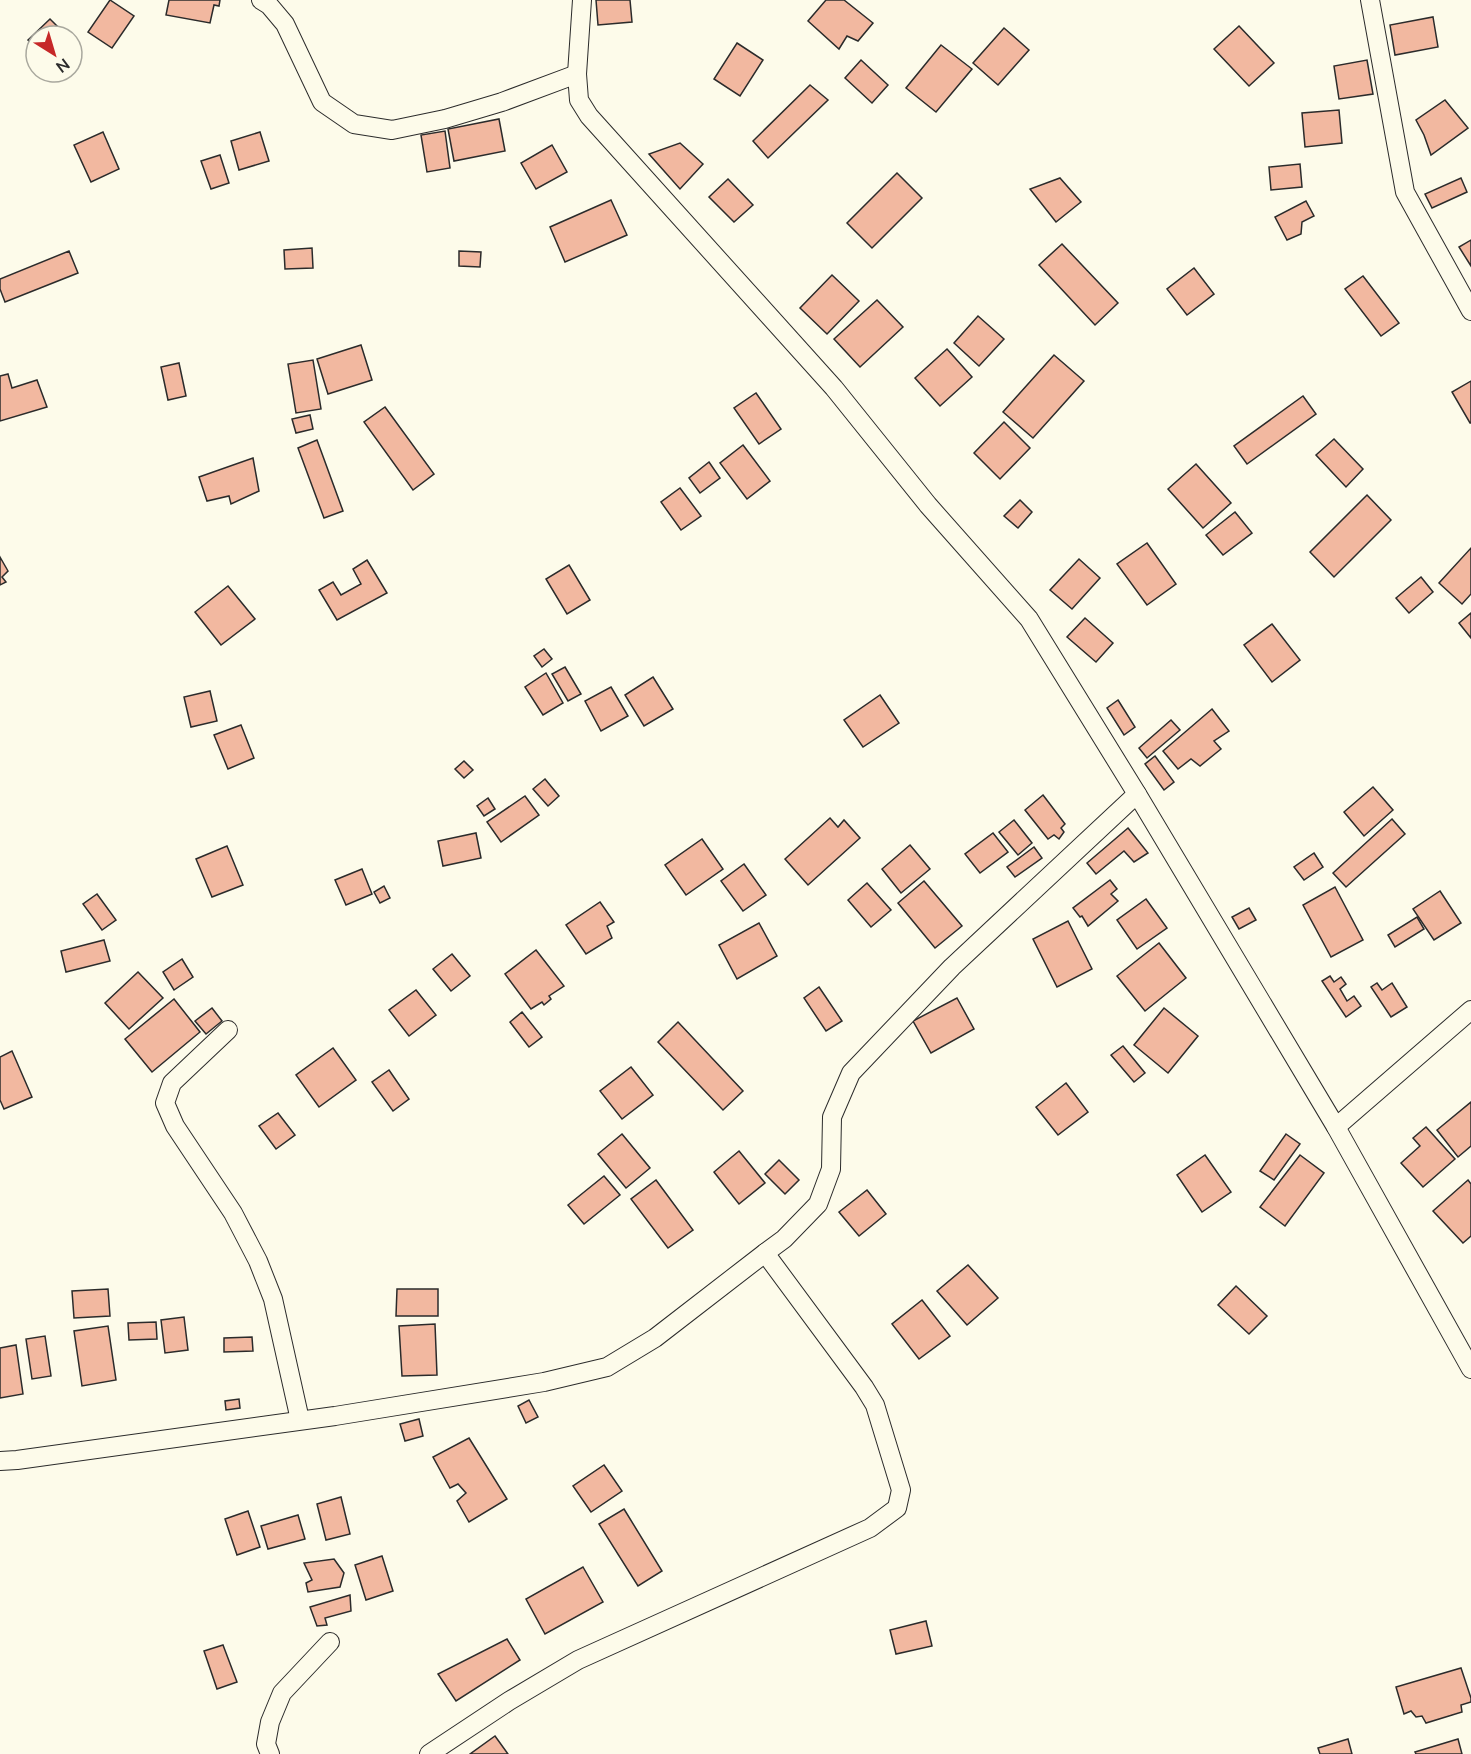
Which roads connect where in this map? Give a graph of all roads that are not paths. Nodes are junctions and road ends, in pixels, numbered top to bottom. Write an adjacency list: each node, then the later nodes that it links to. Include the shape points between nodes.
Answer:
1 (261, 0): 4 (street, via 285,24 322,102 354,124 392,130 445,119)
2 (582, 0): 4 (street)
3 (1370, 0): 5 (street, via 1405,192)
4 (577, 74): 6 (street, via 579,100 589,116 834,388 928,505 1029,619)
5 (1471, 311)
6 (1137, 794): 9 (street); 10 (street, via 952,967 851,1073 832,1118 831,1169 818,1204)
7 (1471, 1010): 9 (street)
8 (228, 1030): 12 (street, via 172,1083 165,1103 175,1126 233,1213 258,1261 273,1299)
9 (1336, 1127): 11 (street)
10 (765, 1254): 12 (street, via 655,1338 607,1367 544,1382); 16 (street, via 874,1405 902,1490 897,1508 870,1528 578,1660)
11 (1471, 1369)
12 (300, 1420): 13 (street)
13 (0, 1461)
14 (330, 1642): 15 (street, via 282,1693 270,1722 266,1744)
15 (270, 1754)
16 (429, 1754)

